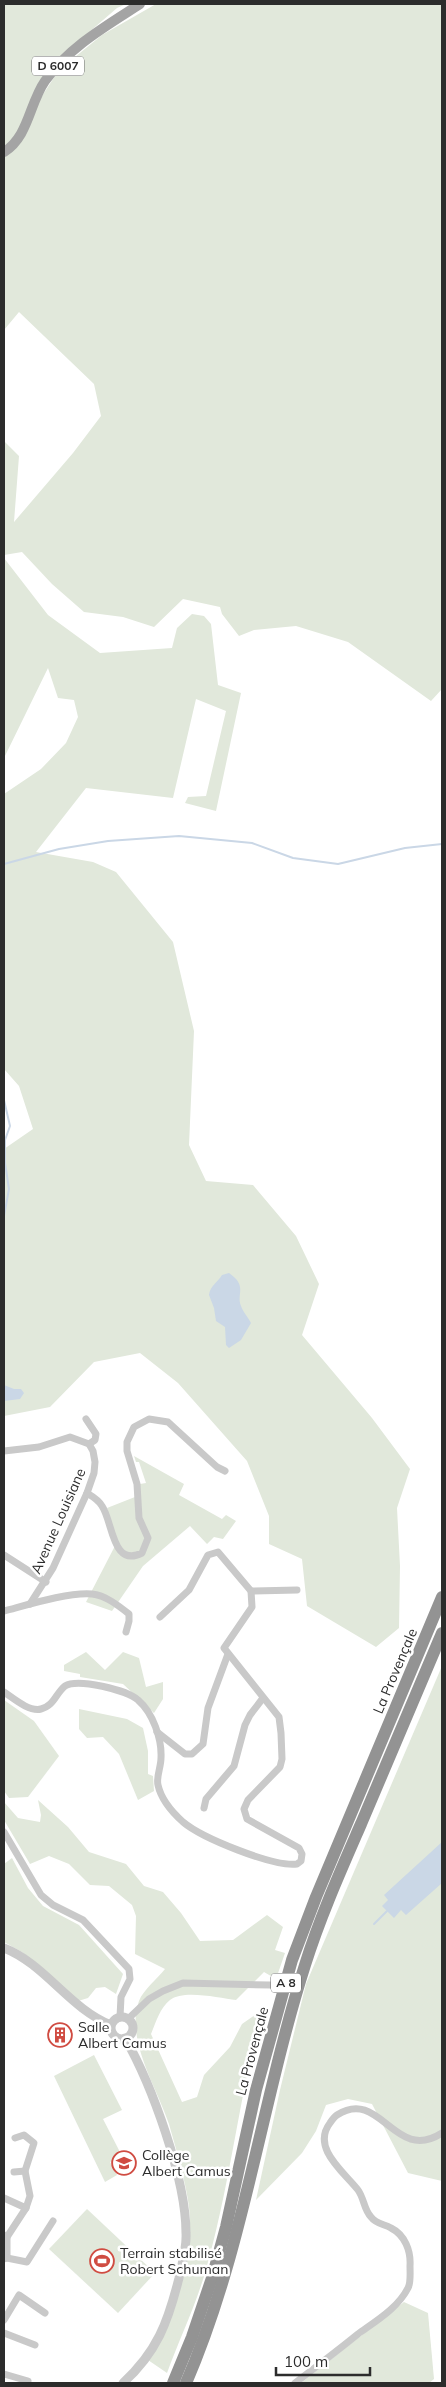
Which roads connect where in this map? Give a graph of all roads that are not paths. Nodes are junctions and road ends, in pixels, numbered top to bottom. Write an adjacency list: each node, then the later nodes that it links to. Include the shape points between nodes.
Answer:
1 (140, 4): 2 (main road, D 6007, via 87,38 51,73 40,90 19,140)
2 (4, 152)
3 (86, 1419): 4 (street, Avenue Louisiane, via 96,1434 95,1440)
4 (89, 1444): 5 (street, via 70,1437 39,1447); 7 (street, Avenue Louisiane, via 95,1462)
5 (4, 1451)
6 (225, 1471): 7 (street, via 217,1468 168,1422 149,1419 134,1427 127,1450 137,1484 139,1518 148,1538 142,1553 136,1556 122,1552 101,1503)
7 (86, 1493): 9 (street, Avenue Louisiane)
8 (4, 1555): 9 (street)
9 (46, 1582): 13 (street, Avenue Louisiane)
10 (298, 1590): 11 (street)
11 (251, 1591): 15 (street, via 218,1552 208,1555 189,1590); 18 (street, via 252,1607 224,1648)
12 (442, 1597): 45 (highway, La Provençale / A 8, via 292,1960 256,2090 212,2278)
13 (30, 1604): 14 (street); 16 (street, via 93,1594 129,1614)
14 (4, 1611)
15 (160, 1617)
16 (126, 1632)
17 (442, 1633): 46 (highway, La Provençale / A 8, via 305,1963 270,2091 237,2235 203,2343)
18 (228, 1654): 20 (street); 21 (street, via 208,1708 203,1744 198,1750 185,1754)
19 (4, 1692): 21 (street, via 30,1709 40,1710 53,1703 65,1686 114,1688 138,1699 149,1712)
20 (263, 1698): 21 (street, via 279,1717 282,1760 244,1809 247,1819 294,1845 302,1854 301,1861 296,1864 283,1864 244,1852 183,1822 166,1802 158,1784 162,1757); 22 (street, via 245,1725 234,1766 206,1799)
21 (157, 1732)
22 (204, 1808)
23 (4, 1832): 26 (street, via 41,1894 54,1905 83,1920 129,1969 130,1979 121,1997)
24 (4, 1948): 27 (street, via 34,1966 88,2012)
25 (270, 1984): 26 (street, via 183,1984 149,1999)
26 (124, 2018): 27 (street, via 114,2020); 28 (street, via 132,2029)
27 (112, 2025): 28 (street, via 116,2036)
28 (125, 2038): 44 (street, via 140,2067 170,2149 183,2201 186,2234 172,2304 161,2335 147,2358)
29 (442, 2133): 47 (street, via 432,2140 415,2142 370,2112 360,2109 336,2115 326,2128 324,2144 331,2159 360,2192 368,2215 402,2236 408,2247 410,2287 396,2306)
30 (15, 2138): 31 (street, via 24,2135 34,2143)
31 (25, 2171): 32 (street); 34 (street, via 30,2196)
32 (14, 2172)
33 (4, 2198): 34 (street)
34 (26, 2208): 36 (street)
35 (53, 2221): 37 (street, via 27,2262)
36 (5, 2236): 37 (street)
37 (5, 2259)
38 (45, 2313): 39 (street, via 20,2295)
39 (4, 2320)
40 (4, 2333): 41 (street)
41 (35, 2346)
42 (4, 2374): 43 (street)
43 (28, 2381)
44 (123, 2383)
45 (173, 2383)
46 (186, 2383)
47 (295, 2383)

